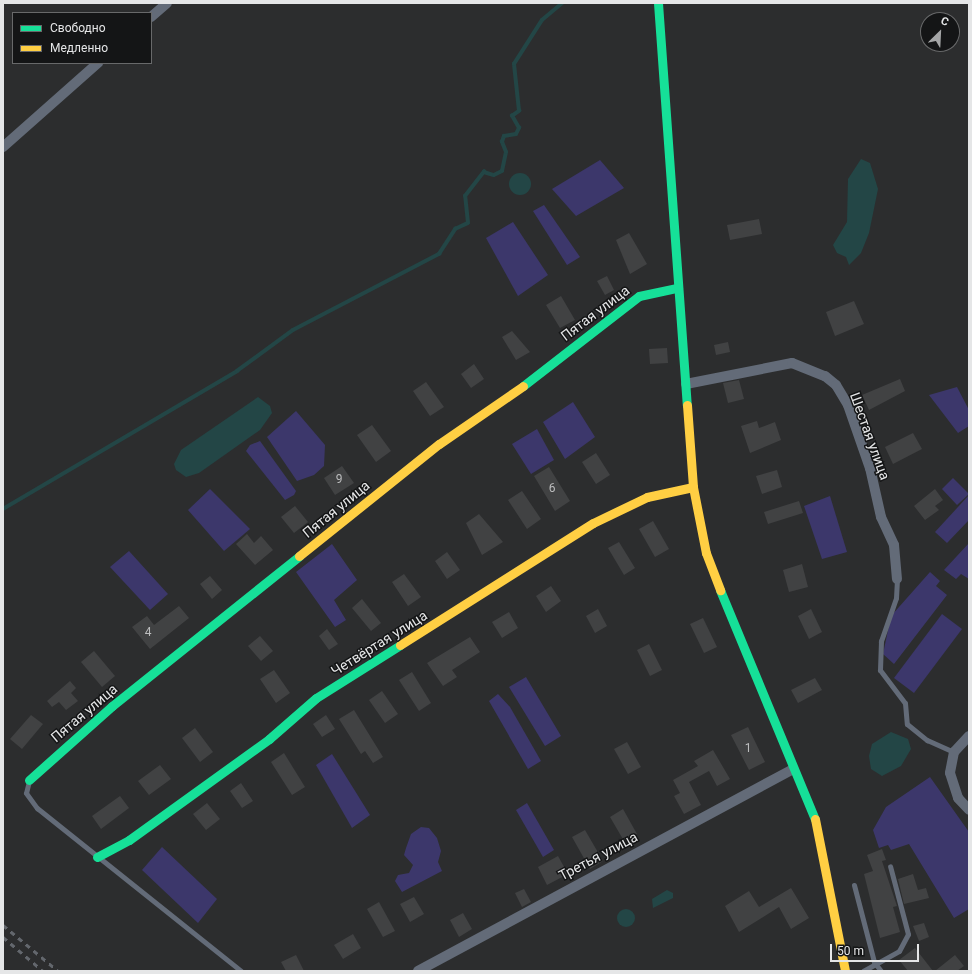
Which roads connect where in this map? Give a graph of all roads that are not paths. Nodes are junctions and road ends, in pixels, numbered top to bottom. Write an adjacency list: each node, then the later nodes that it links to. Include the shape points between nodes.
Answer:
1 (167, 3): 3 (street)
2 (658, 3): 6 (street)
3 (152, 16)
4 (97, 64): 5 (street)
5 (3, 147)
6 (678, 288): 7 (street); 13 (street, Пятая улица, via 639,296 523,386 438,444 112,706)
7 (686, 384): 8 (street); 9 (street, Шестая улица, via 792,364 825,376 836,385 848,405 870,468 881,517 894,545)
8 (693, 487): 12 (street, via 706,553); 15 (street, Четвёртая улица, via 647,497 594,523 316,698 269,739 128,840)
9 (897, 579): 11 (lane, via 896,598 881,641 880,670 905,703 907,724 927,740)
10 (969, 736): 11 (street)
11 (954, 752): 14 (street, via 950,773 958,798)
12 (793, 769): 20 (street, Третья улица); 21 (street, via 818,825)
13 (29, 780): 15 (lane, via 26,793 37,808)
14 (969, 810)
15 (97, 857): 19 (lane)
16 (890, 866): 18 (lane, via 908,934 899,951)
17 (854, 885): 18 (lane)
18 (874, 962): 22 (lane); 23 (lane)
19 (241, 971)
20 (418, 971)
21 (845, 971)
22 (863, 971)
23 (881, 971)

